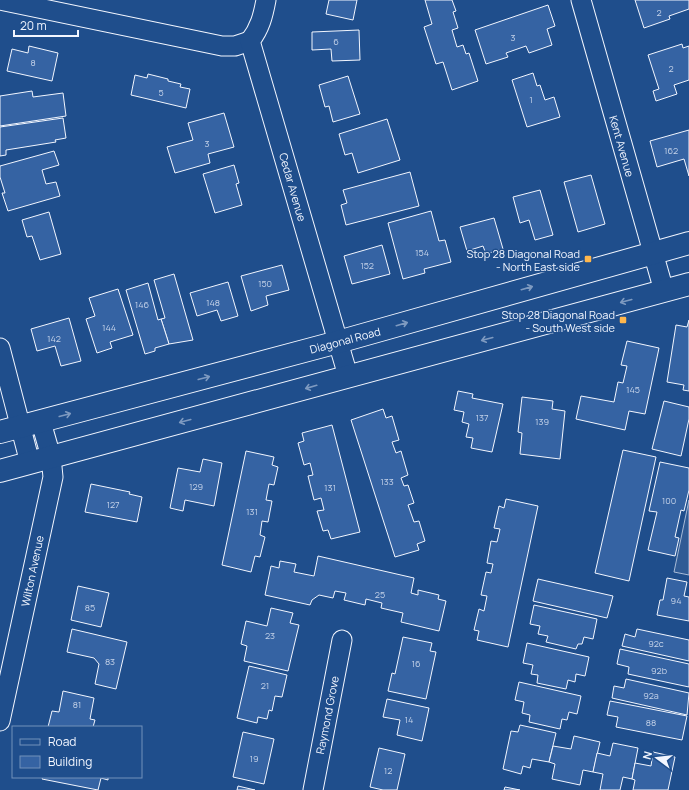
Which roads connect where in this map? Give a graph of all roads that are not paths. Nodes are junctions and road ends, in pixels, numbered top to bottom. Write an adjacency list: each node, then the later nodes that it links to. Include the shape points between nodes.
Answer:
1 (0, 0): 4 (street, via 222,46 235,46)
2 (266, 0): 4 (street, via 258,32)
3 (581, 0): 6 (street, Kent Avenue)
4 (250, 41): 9 (street, Cedar Avenue)
5 (689, 244): 6 (main road, Diagonal Road)
6 (652, 253): 8 (street, Kent Avenue); 9 (main road, Diagonal Road, one-way to 6)
7 (689, 284): 8 (main road)
8 (664, 291): 11 (main road, one-way to 11)
9 (338, 342): 11 (street, Cedar Avenue); 12 (main road, Diagonal Road, one-way to 9)
10 (0, 348): 12 (street)
11 (348, 376): 14 (main road, one-way to 14)
12 (31, 424): 13 (main road, Diagonal Road); 14 (street, Wilton Avenue); 15 (street)
13 (0, 432)
14 (51, 457): 15 (main road); 18 (street, Wilton Avenue, via 53,477)
15 (30, 463): 16 (main road)
16 (0, 471)
17 (342, 640): 19 (street, Raymond Grove)
18 (0, 721)
19 (313, 790)

